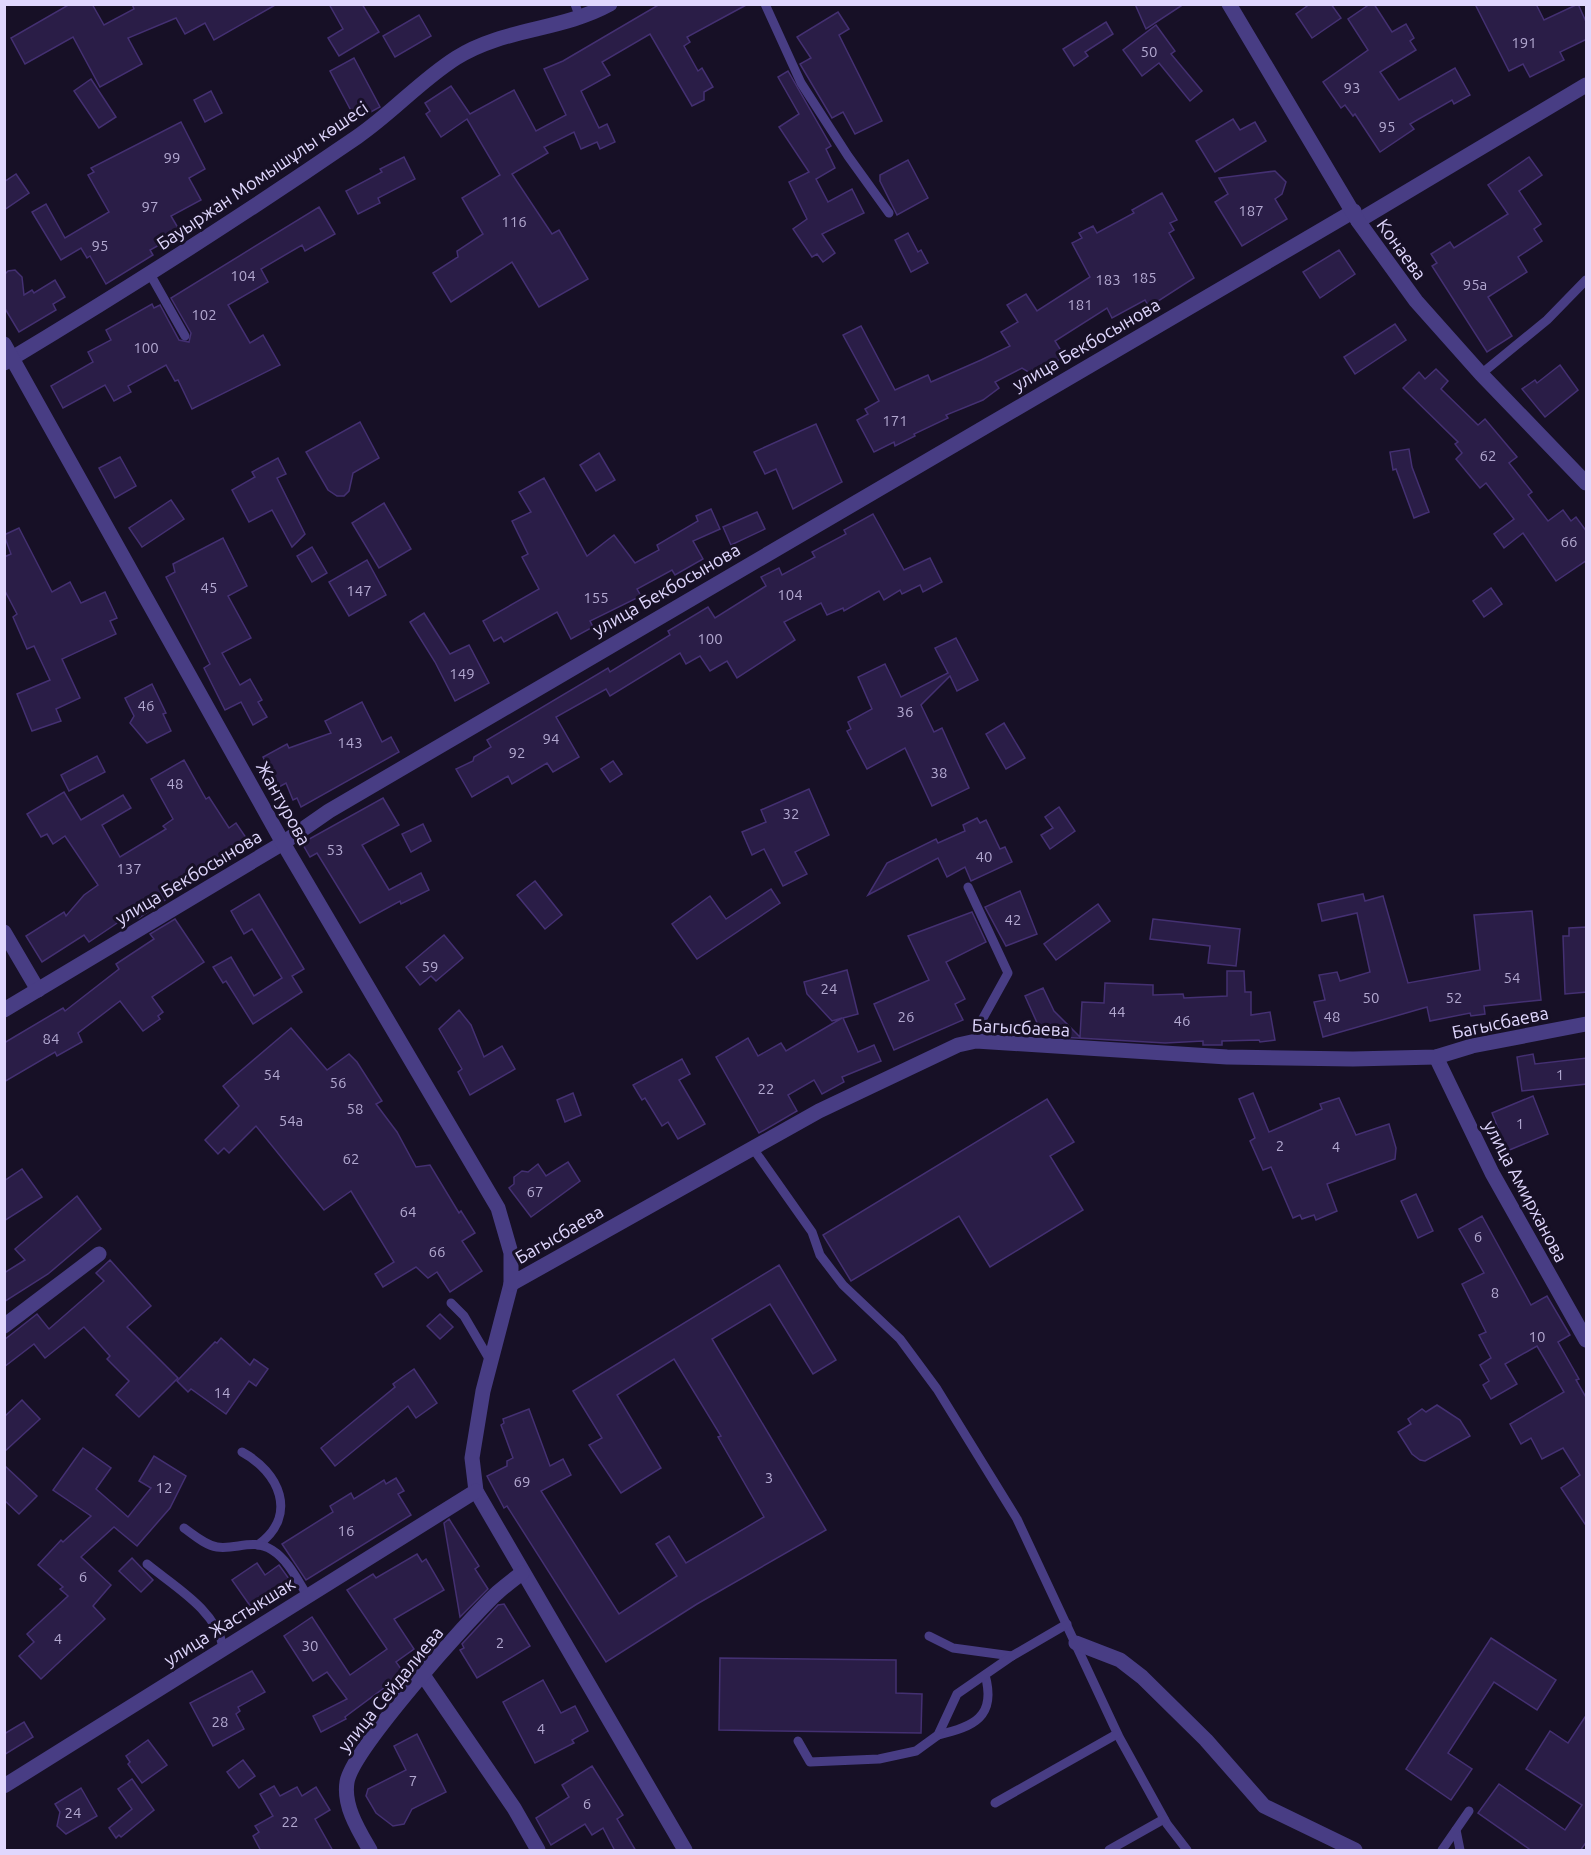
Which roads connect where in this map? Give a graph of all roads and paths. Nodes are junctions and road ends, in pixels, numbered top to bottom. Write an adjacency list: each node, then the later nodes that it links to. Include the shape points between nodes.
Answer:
1 (610, 4): 4 (street, Бауыржан Момышұлы көшесі)
2 (765, 4): 6 (lane, via 801,83)
3 (1229, 4): 7 (street, Конаева)
4 (578, 11): 8 (street, Бауыржан Момышұлы көшесі, via 567,23 497,38 456,58 411,90 379,122 249,212)
5 (1587, 85): 7 (street, улица Бекбосынова)
6 (889, 213)
7 (1356, 216): 13 (street, Конаева, via 1416,301); 15 (street, улица Бекбосынова, via 627,634 329,811)
8 (150, 274): 10 (lane); 12 (street, Бауыржан Момышұлы көшесі)
9 (1587, 280): 13 (lane, via 1547,320)
10 (185, 336)
11 (4, 344): 12 (street, Жантурова)
12 (8, 361): 15 (street, Жантурова, via 196,683)
13 (1481, 374): 14 (street, Конаева)
14 (1587, 483)
15 (283, 843): 18 (street, улица Бекбосынова); 25 (street, Жантурова, via 498,1208 511,1253)
16 (968, 887): 21 (lane, via 1008,973 982,1020)
17 (4, 932): 18 (street)
18 (38, 990): 19 (street, улица Бекбосынова)
19 (4, 1010)
20 (1587, 1024): 22 (street, Багысбаева, via 1472,1046)
21 (976, 1041): 22 (street, Багысбаева, via 1227,1057); 23 (street, Багысбаева, via 958,1045 851,1096)
22 (1436, 1057): 28 (street, улица Амирханова, via 1492,1173)
23 (752, 1148): 25 (street, Багысбаева); 39 (lane, via 812,1232 820,1254 843,1285 900,1339 937,1389 1017,1519)
24 (99, 1254): 27 (street)
25 (511, 1284): 29 (street)
26 (452, 1303): 29 (lane)
27 (4, 1326)
28 (1587, 1340)
29 (491, 1362): 31 (street, via 472,1458)
30 (242, 1452): 33 (lane, via 254,1458 276,1481 280,1510)
31 (476, 1491): 37 (street); 38 (street, улица Жастыкшак)
32 (184, 1528): 34 (lane, via 212,1546)
33 (273, 1530): 34 (lane); 35 (lane)
34 (258, 1545): 35 (lane)
35 (281, 1557): 38 (lane)
36 (147, 1564): 42 (lane, via 197,1604 221,1635)
37 (522, 1573): 44 (street, улица Сейдалиева, via 497,1593); 56 (street)
38 (307, 1594): 42 (street, улица Жастыкшак)
39 (1067, 1624): 41 (lane); 43 (lane)
40 (929, 1636): 43 (lane, via 953,1647)
41 (1076, 1644): 46 (lane); 59 (street, via 1120,1660 1142,1677 1206,1740 1264,1806)
42 (223, 1647): 49 (street, улица Жастыкшак)
43 (1012, 1656): 45 (lane)
44 (423, 1675): 54 (street, улица Сейдалиева, via 349,1771 347,1797); 55 (street, via 514,1808)
45 (985, 1675): 47 (lane, via 957,1694); 47 (lane, via 988,1686 982,1714 972,1726)
46 (1117, 1734): 50 (lane); 52 (lane)
47 (938, 1735): 48 (lane, via 916,1752 832,1761 810,1761)
48 (798, 1741)
49 (4, 1786)
50 (995, 1803)
51 (1469, 1811): 53 (lane)
52 (1164, 1819): 57 (lane); 58 (lane)
53 (1456, 1830): 60 (lane); 61 (lane)
54 (370, 1851)
55 (538, 1851)
56 (685, 1851)
57 (1109, 1851)
58 (1187, 1851)
59 (1355, 1851)
60 (1442, 1851)
61 (1460, 1851)

